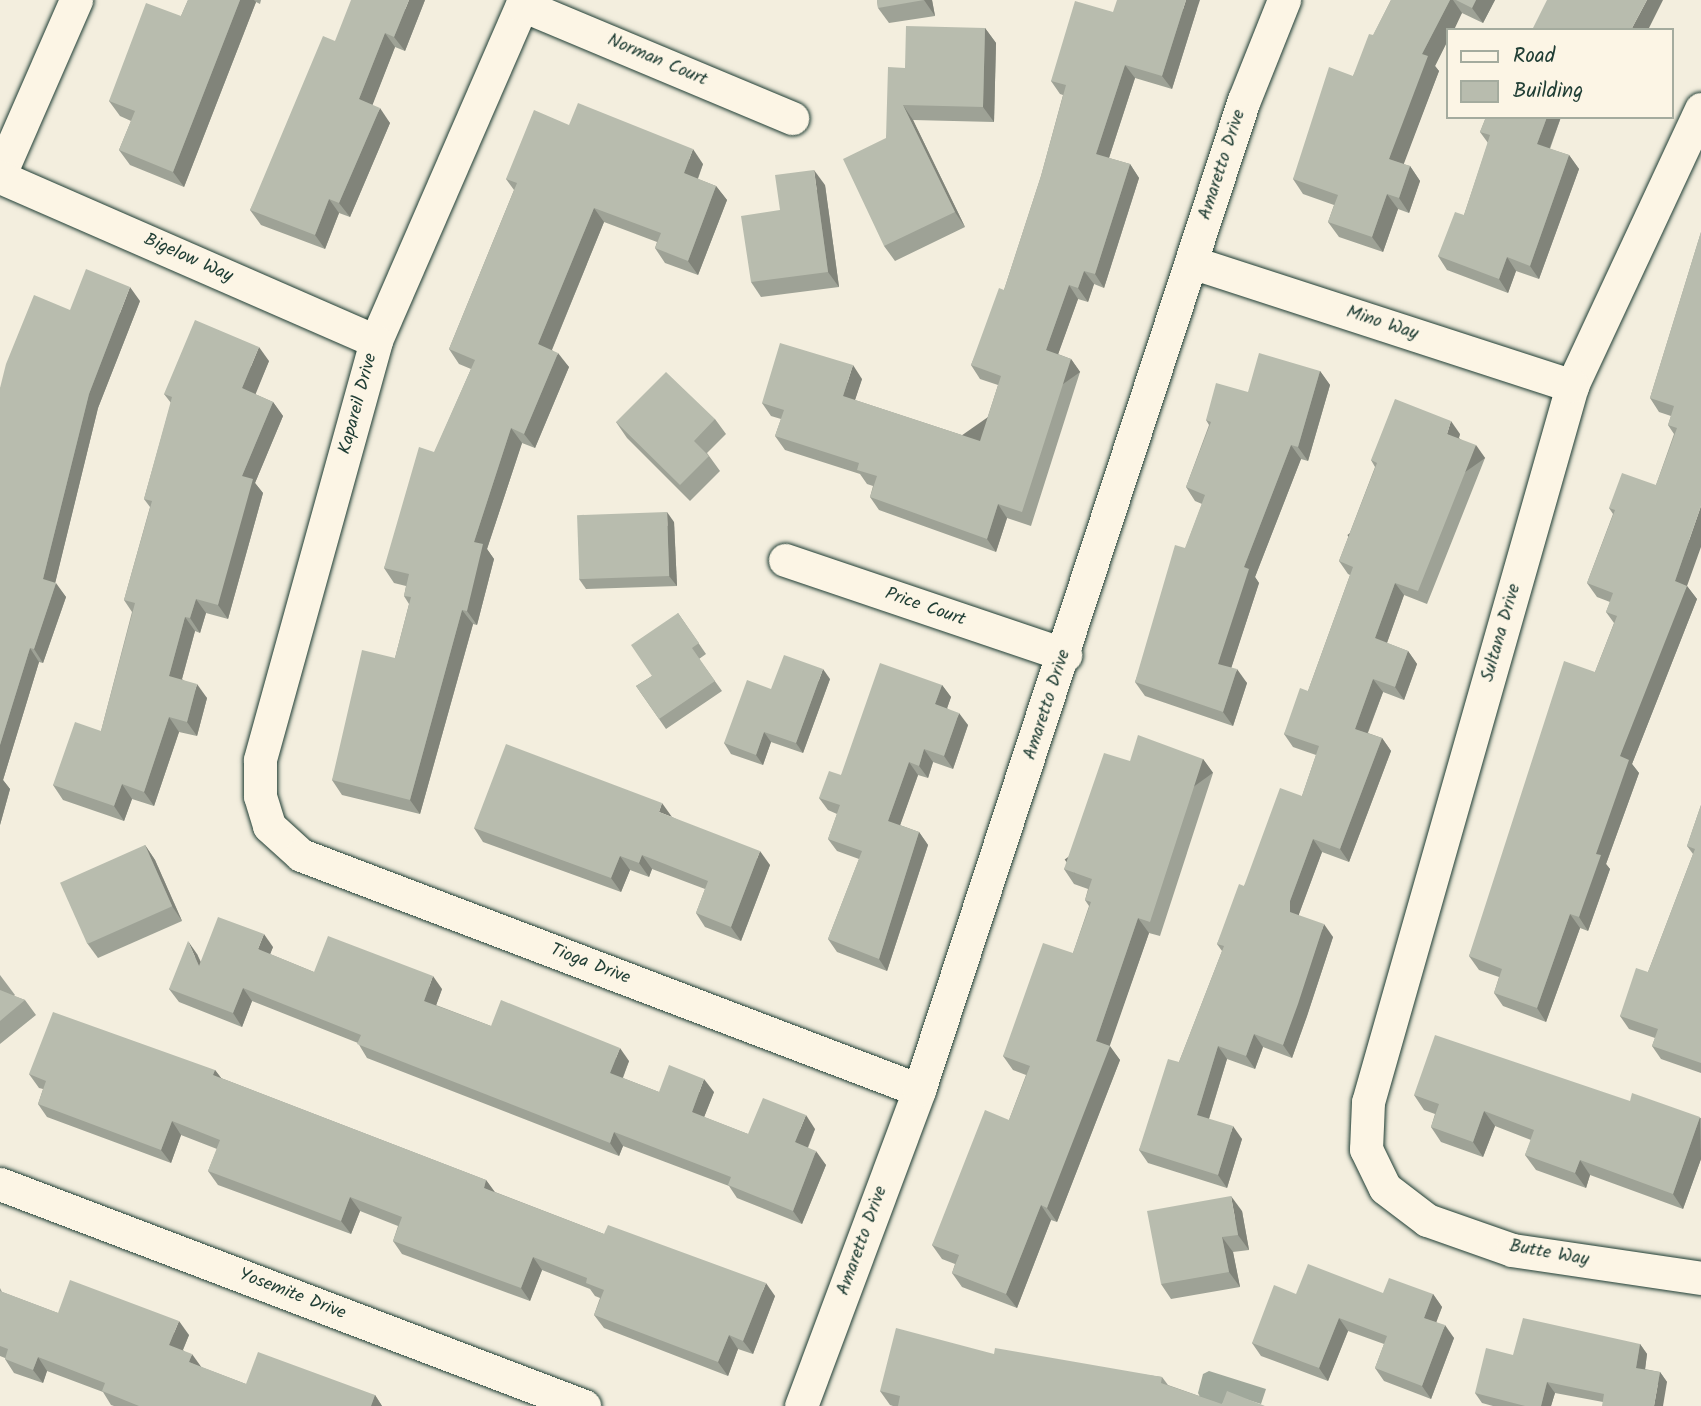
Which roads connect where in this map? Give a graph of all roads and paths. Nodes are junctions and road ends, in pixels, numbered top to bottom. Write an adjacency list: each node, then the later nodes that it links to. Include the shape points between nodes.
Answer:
1 (76, 0): 6 (street)
2 (1284, 0): 7 (street, Amaretto Drive, via 1244,100)
3 (523, 2): 5 (street, Norman Court); 8 (street, Kapareil Drive)
4 (1701, 108): 9 (street, Sultana Drive)
5 (792, 118)
6 (0, 176): 8 (street, Bigelow Way)
7 (1191, 262): 9 (street, Mino Way); 11 (street, Amaretto Drive)
8 (376, 341): 12 (street, Kapareil Drive, via 260,760 260,796)
9 (1572, 386): 14 (street, Sultana Drive, via 1368,1102 1366,1149)
10 (785, 560): 11 (street, Price Court)
11 (1065, 655): 13 (street, Amaretto Drive)
12 (269, 826): 13 (street, Tioga Drive, via 301,855)
13 (919, 1090): 18 (street, Amaretto Drive)
14 (1376, 1176): 16 (street, Butte Way, via 1427,1220 1512,1250)
15 (0, 1184): 17 (street, Yosemite Drive)
16 (1701, 1278)
17 (584, 1406)
18 (801, 1406)

